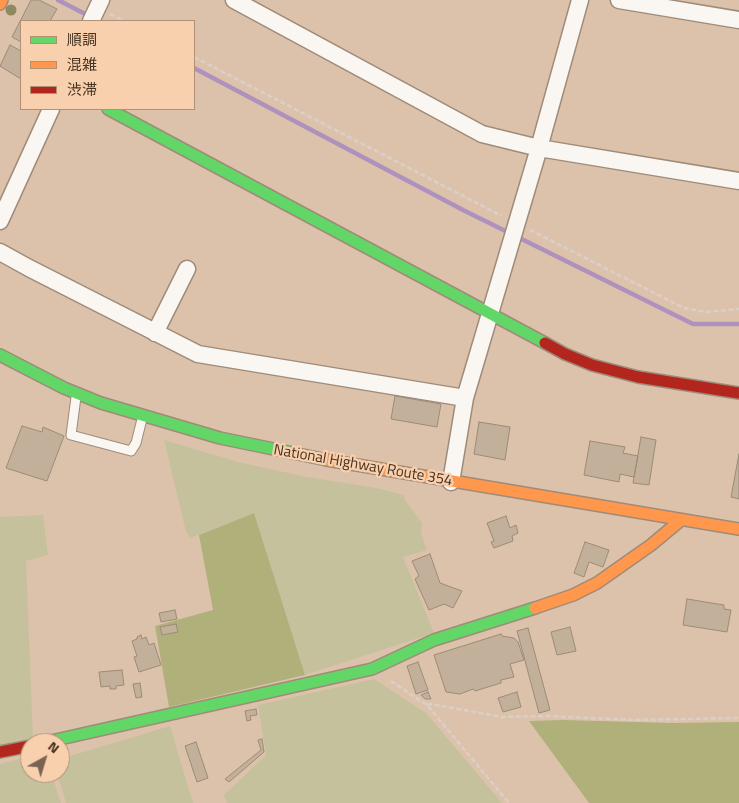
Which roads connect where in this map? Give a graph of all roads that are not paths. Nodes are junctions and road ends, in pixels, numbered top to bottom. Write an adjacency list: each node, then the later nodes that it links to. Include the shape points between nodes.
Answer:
1 (2, 0): 6 (main road)
2 (101, 0): 7 (street)
3 (234, 0): 11 (street, via 482,134)
4 (580, 0): 11 (street)
5 (619, 0): 8 (street)
6 (0, 4)
7 (91, 20)
8 (739, 20)
9 (51, 110): 13 (street)
10 (110, 110): 16 (main road)
11 (539, 148): 12 (street); 16 (street)
12 (739, 181)
13 (0, 222)
14 (0, 252): 17 (street)
15 (187, 269): 17 (street)
16 (490, 312): 20 (main road, via 565,354 592,365 638,377); 21 (street)
17 (156, 333): 21 (street, via 198,354)
18 (0, 355): 19 (main road, National Highway Route 354)
19 (76, 393): 22 (main road, National Highway Route 354); 22 (lane, via 71,435 130,451 136,443)
20 (739, 393)
21 (465, 398): 23 (street)
22 (143, 416): 23 (main road, National Highway Route 354, via 273,450)
23 (451, 482): 24 (main road, National Highway Route 354)
24 (681, 520): 25 (main road, National Highway Route 354); 26 (main road, via 598,583 538,607 434,640 372,669)
25 (739, 529)
26 (70, 737)
27 (20, 748): 28 (main road)
28 (0, 752)

